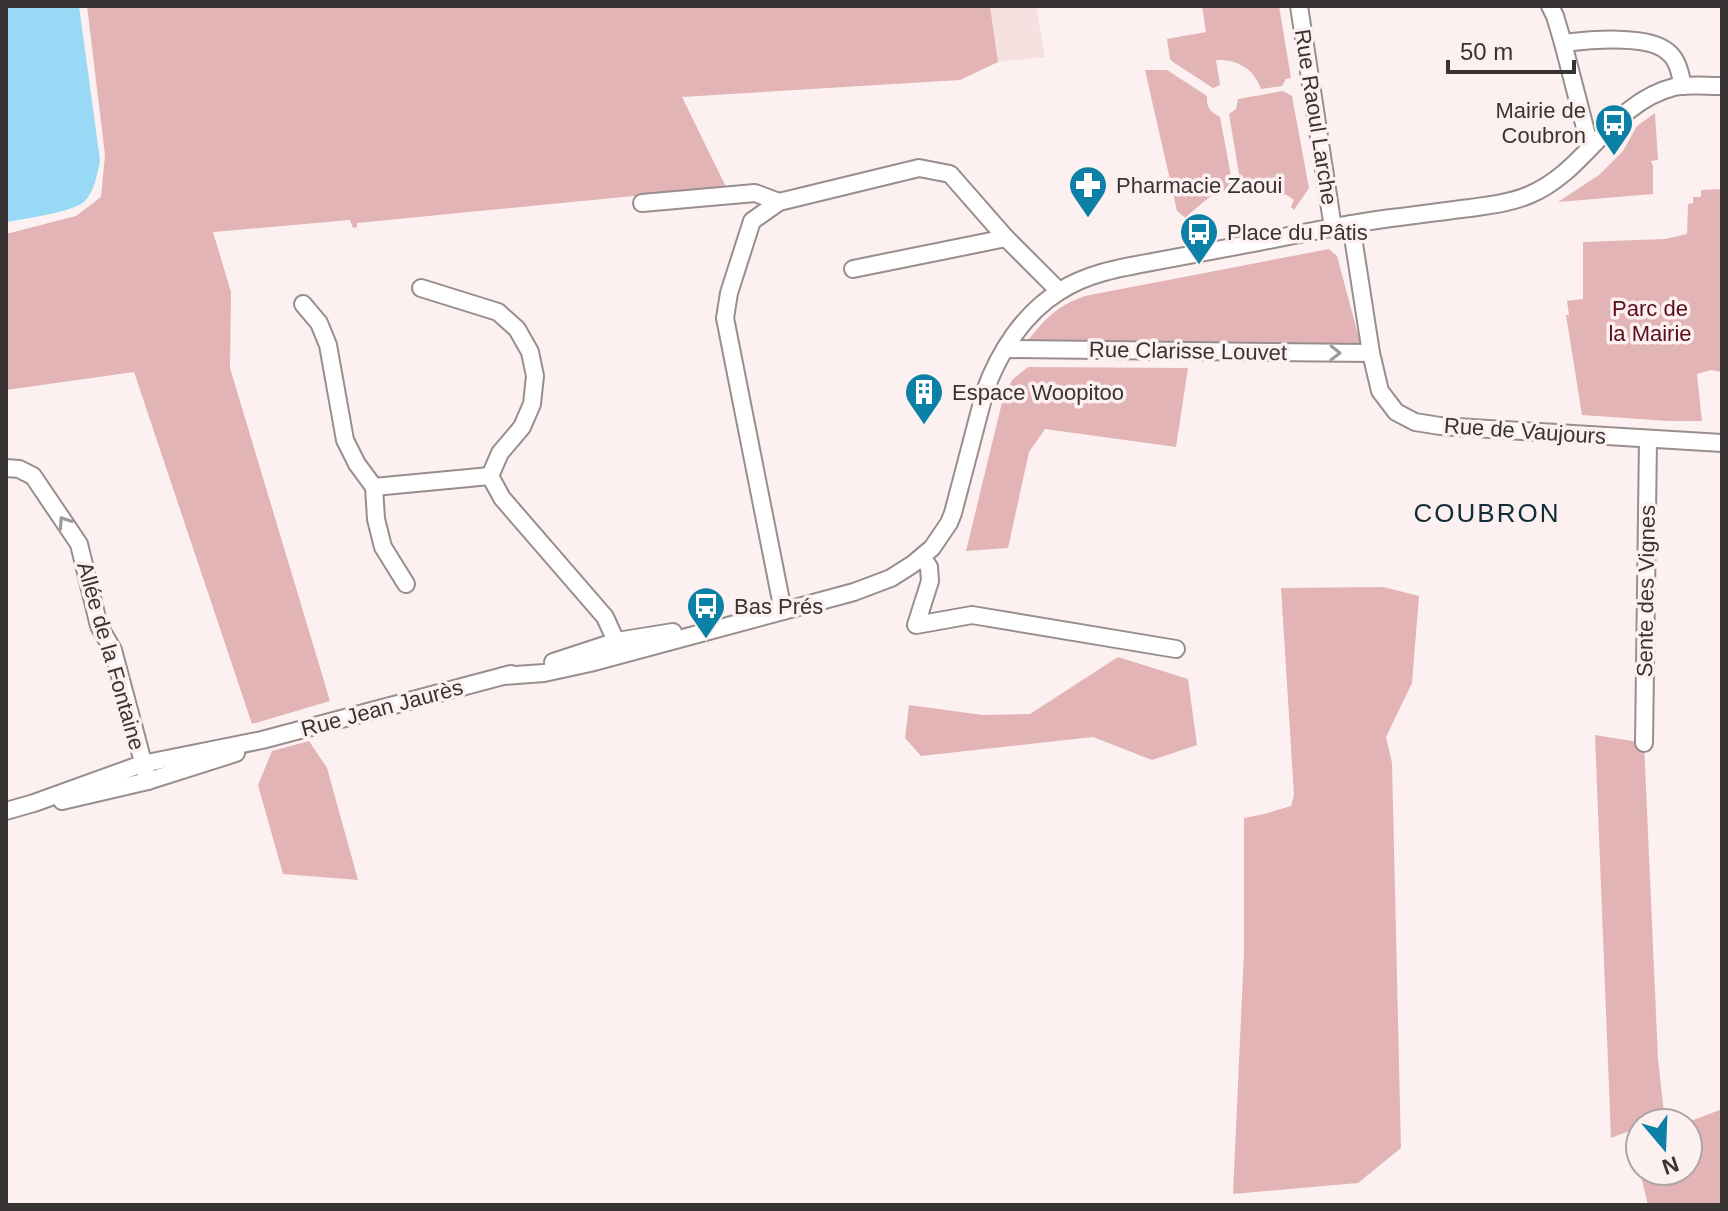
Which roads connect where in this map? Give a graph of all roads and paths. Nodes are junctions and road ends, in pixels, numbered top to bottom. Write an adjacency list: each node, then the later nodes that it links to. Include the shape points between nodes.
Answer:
1 (1299, 6): 10 (street, Rue Raoul Larche)
2 (1550, 6): 3 (street)
3 (1563, 43): 4 (street, via 1611,38 1658,45 1675,59); 6 (street)
4 (1683, 86): 5 (street, Rue Jean Jaurès); 6 (street, Rue Jean Jaurès, via 1638,103)
5 (1722, 86)
6 (1590, 147): 9 (street, Rue Jean Jaurès, via 1563,175 1527,196)
7 (779, 202): 8 (street, via 755,193); 11 (street, via 919,168 950,174); 25 (street, via 752,221 725,318)
8 (642, 203)
9 (1351, 224): 10 (street, Rue Jean Jaurès); 17 (street, Rue de Vaujours)
10 (1333, 228): 14 (street, Rue Jean Jaurès, via 1117,268)
11 (1006, 238): 12 (street); 14 (street)
12 (853, 269)
13 (421, 288): 21 (street, via 498,312 517,329 530,352 535,376 532,404)
14 (1059, 291): 16 (street, Rue Jean Jaurès, via 1020,326)
15 (303, 304): 22 (street, via 328,345 345,440)
16 (1005, 349): 17 (street, Rue Clarisse Louvet, one-way to 17); 23 (street, Rue Jean Jaurès, via 985,391 953,513 940,539)
17 (1371, 353): 18 (street, Rue de Vaujours, via 1380,391 1396,412 1415,422)
18 (1648, 439): 19 (street, Rue de Vaujours); 29 (street, Sente des Vignes)
19 (1722, 443)
20 (6, 468): 30 (street, Allée de la Fontaine, one-way to 20, via 79,544 33,476)
21 (490, 476): 22 (street); 26 (street, via 502,498 605,617)
22 (374, 487): 24 (street, via 383,547)
23 (922, 557): 25 (street, Rue Jean Jaurès, via 881,582); 27 (street, via 930,581 916,625 972,615)
24 (406, 584)
25 (783, 611): 26 (street, Rue Jean Jaurès)
26 (620, 648): 28 (street, Rue Jean Jaurès)
27 (1176, 649)
28 (262, 740): 30 (street, Rue Jean Jaurès); 31 (street, Rue Jean Jaurès)
29 (1644, 743)
30 (142, 764): 31 (street, Allée de la Fontaine); 32 (street, Rue Jean Jaurès)
31 (148, 781): 32 (street, Rue Jean Jaurès)
32 (34, 803): 33 (street, Rue Jean Jaurès)
33 (6, 811)

